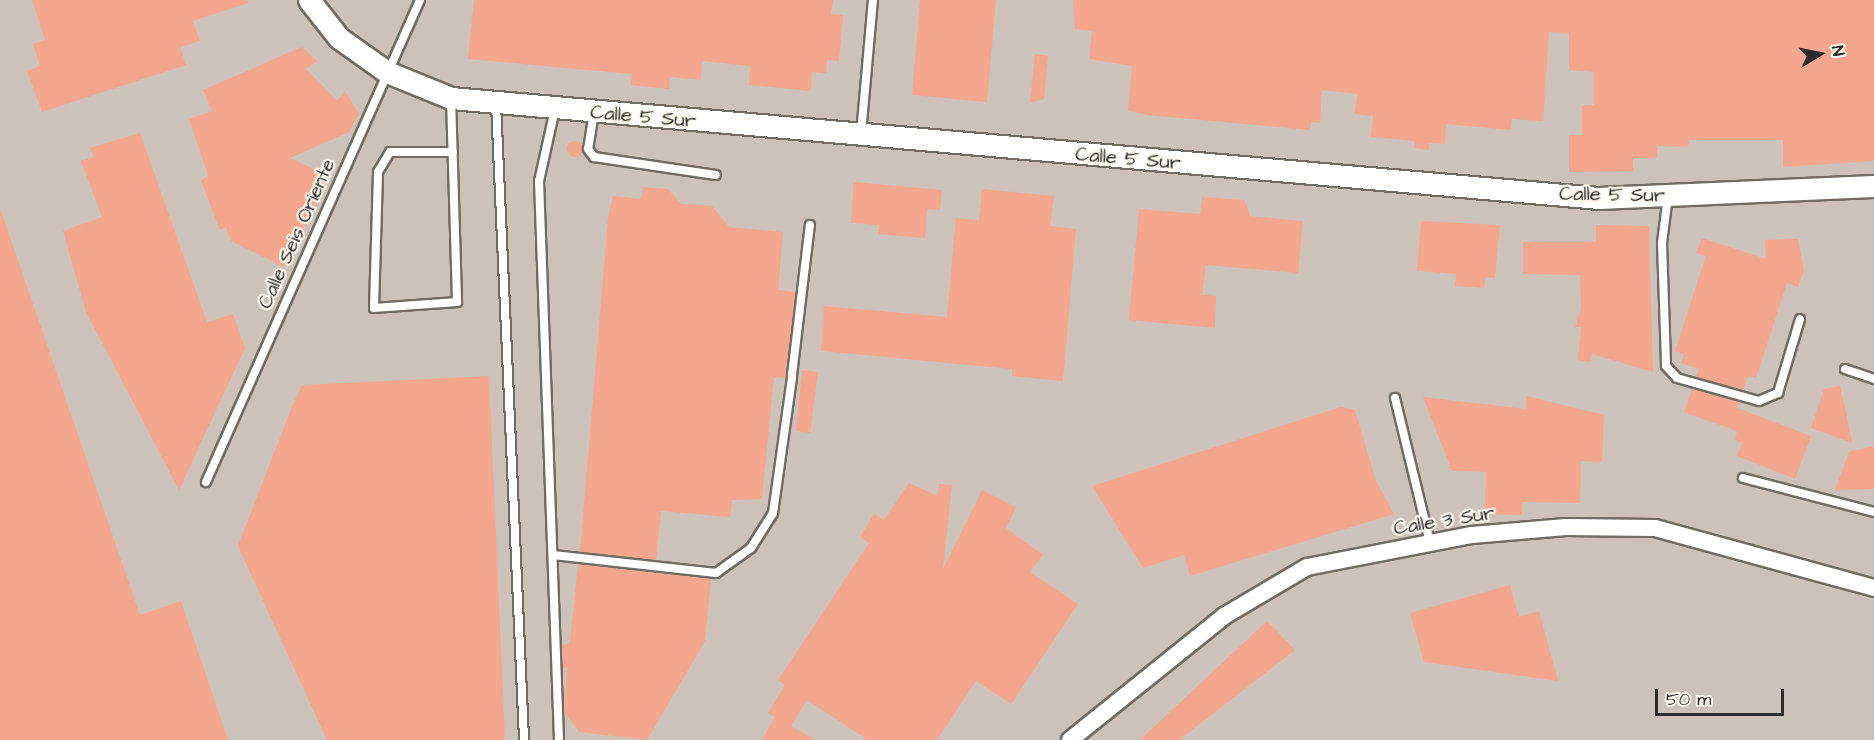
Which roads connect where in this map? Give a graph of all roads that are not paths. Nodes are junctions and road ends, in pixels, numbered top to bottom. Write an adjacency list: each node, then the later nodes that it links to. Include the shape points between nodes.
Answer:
1 (309, 0): 4 (street, Calle 5 Sur, via 339,38)
2 (420, 0): 4 (lane, Calle Seis Oriente)
3 (873, 0): 9 (lane)
4 (387, 72): 5 (street, Calle 5 Sur); 20 (lane, Calle Seis Oriente)
5 (451, 98): 6 (street, Calle 5 Sur); 10 (lane)
6 (496, 103): 7 (street, Calle 5 Sur); 25 (lane)
7 (556, 108): 8 (street, Calle 5 Sur); 23 (lane, via 539,181)
8 (594, 112): 9 (street, Calle 5 Sur); 11 (lane, via 588,149 594,157)
9 (861, 138): 13 (street, Calle 5 Sur, via 1598,198)
10 (453, 152): 10 (lane, via 458,302 374,308 378,172 390,152)
11 (716, 175)
12 (1874, 186): 13 (street, Calle 5 Sur)
13 (1668, 195): 15 (lane, via 1662,243 1666,366 1677,378 1759,401 1778,393)
14 (810, 225): 23 (lane, via 773,513 751,548 716,573)
15 (1800, 319)
16 (1845, 369): 17 (lane)
17 (1874, 379)
18 (1395, 398): 22 (lane)
19 (1743, 478): 21 (lane)
20 (206, 482)
21 (1874, 512)
22 (1430, 543): 24 (street, Calle 3 Sur, via 1566,527 1656,528); 27 (street, Calle 3 Sur, via 1307,567 1224,616)
23 (553, 555): 26 (lane)
24 (1874, 588)
25 (524, 740)
26 (559, 740)
27 (1070, 740)

